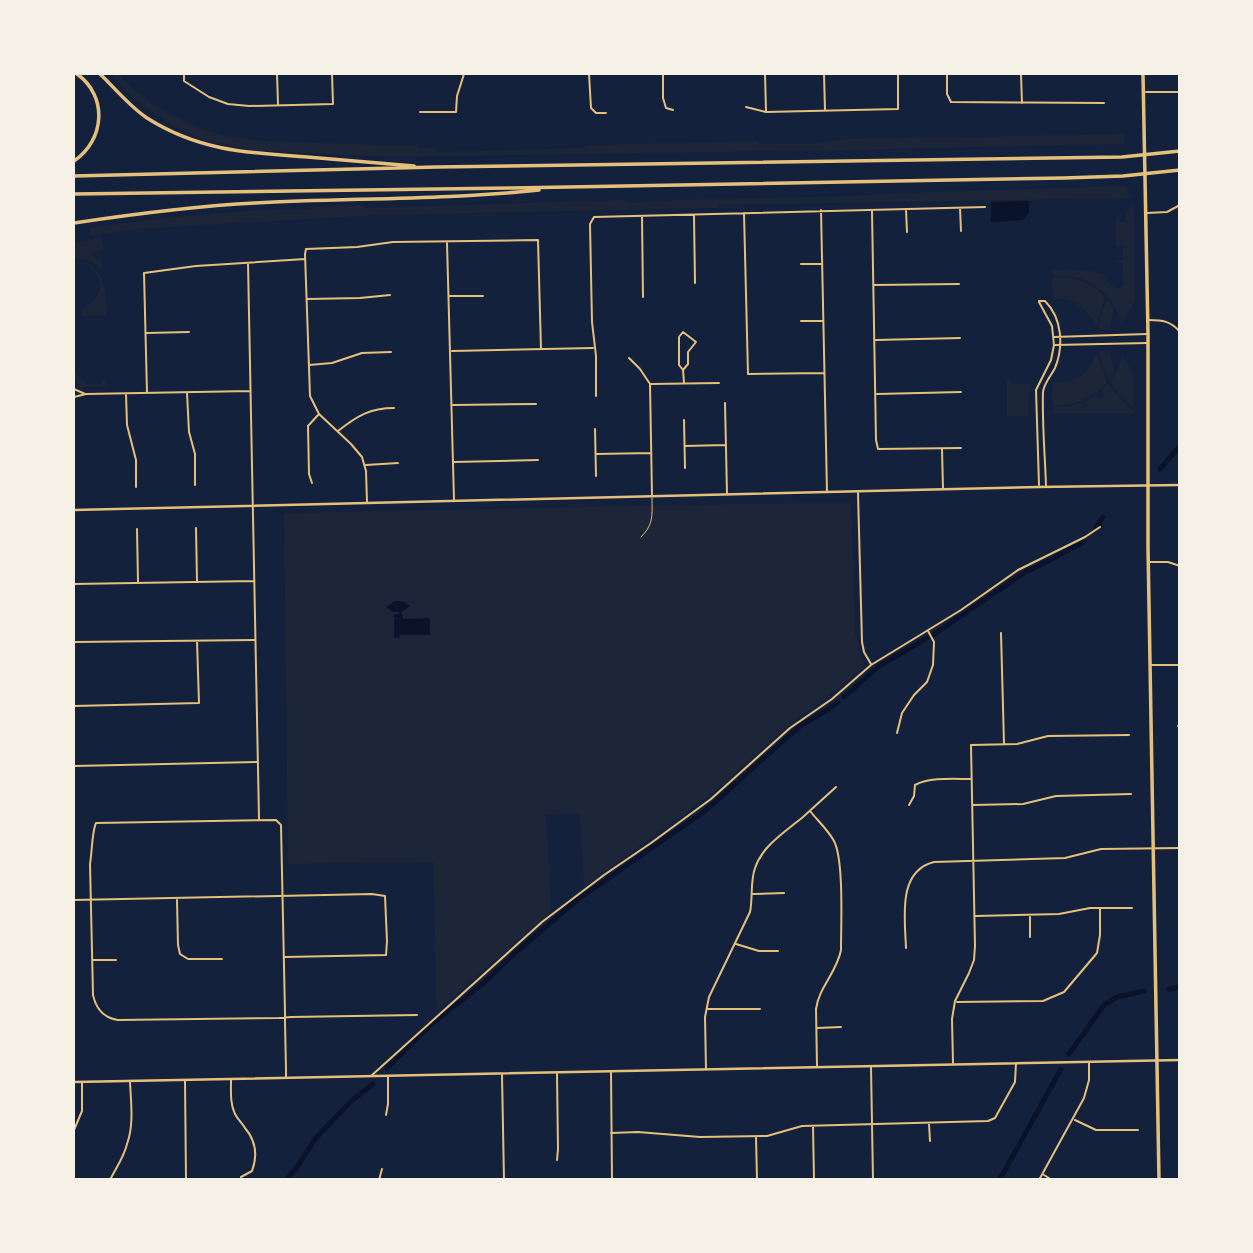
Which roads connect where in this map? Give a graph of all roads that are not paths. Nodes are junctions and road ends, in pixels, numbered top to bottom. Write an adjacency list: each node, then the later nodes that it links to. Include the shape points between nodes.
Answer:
1 (77, 74): 27 (main road, via 92,90 99,118 90,145)
2 (100, 74): 28 (main road, via 146,117 201,144 244,152)
3 (184, 74): 19 (street, via 184,81 228,104)
4 (277, 74): 19 (street)
5 (332, 74): 19 (street, via 333,104)
6 (464, 74): 24 (street, via 456,112)
7 (589, 74): 25 (street, via 591,108)
8 (663, 74): 21 (street, via 664,103)
9 (765, 74): 23 (street)
10 (824, 74): 22 (street)
11 (898, 74): 22 (street, via 898,110)
12 (947, 74): 18 (street, via 951,102)
13 (1021, 74): 18 (street)
14 (1143, 74): 15 (main road)
15 (1144, 92): 16 (street); 40 (main road)
16 (1180, 92)
17 (1104, 103): 18 (street)
18 (1022, 104)
19 (278, 105)
20 (746, 107): 23 (street)
21 (673, 110)
22 (825, 111): 23 (street)
23 (765, 112)
24 (420, 113)
25 (606, 113)
26 (1180, 151): 28 (main road, via 1122,157)
27 (74, 161)
28 (437, 167): 30 (main road)
29 (1180, 170): 31 (main road, via 1123,176)
30 (74, 176)
31 (562, 187): 32 (main road); 43 (main road, via 235,204)
32 (74, 194)
33 (1180, 205): 40 (street, via 1167,212)
34 (985, 206): 35 (street)
35 (960, 207): 37 (street); 44 (street)
36 (872, 209): 37 (street); 38 (street); 53 (street)
37 (906, 209): 45 (street)
38 (821, 211): 39 (street); 50 (street)
39 (744, 212): 41 (street); 80 (street, via 748,374)
40 (1146, 213): 59 (main road)
41 (694, 214): 42 (street); 51 (street)
42 (642, 215): 57 (street); 73 (street, via 598,216 590,224)
43 (74, 223)
44 (961, 231)
45 (906, 232)
46 (447, 241): 47 (street, via 306,249); 55 (street); 74 (street, via 538,240)
47 (305, 259): 48 (street); 58 (street)
48 (248, 263): 62 (street, via 144,273); 87 (street)
49 (801, 264): 50 (street)
50 (822, 264): 61 (street)
51 (695, 283)
52 (959, 284): 53 (street)
53 (873, 285): 69 (street)
54 (390, 295): 58 (street)
55 (449, 296): 56 (street); 75 (street)
56 (483, 296)
57 (643, 297)
58 (306, 299): 78 (street)
59 (1148, 320): 64 (street, via 1170,323); 65 (main road)
60 (801, 321): 61 (street)
61 (823, 321): 80 (street)
62 (146, 332): 63 (street); 91 (street)
63 (189, 332)
64 (1180, 332)
65 (1148, 334): 67 (street); 70 (main road)
66 (1054, 337): 67 (street); 67 (street, via 1039,301 1051,308); 71 (street)
67 (1060, 337): 72 (street)
68 (960, 338): 69 (street)
69 (875, 340): 93 (street)
70 (1148, 343): 72 (street); 119 (main road)
71 (1054, 345): 72 (street); 81 (street)
72 (1060, 345): 82 (street)
73 (595, 348): 74 (street); 95 (street)
74 (541, 349): 75 (street)
75 (451, 351): 98 (street)
76 (391, 352): 78 (street)
77 (629, 358): 85 (street)
78 (308, 365): 100 (street, via 310,396)
79 (683, 370): 79 (street, via 678,337 683,332 696,342); 83 (street)
80 (824, 373): 126 (street)
81 (1041, 379): 82 (lane); 122 (street, via 1036,390)
82 (1046, 382): 123 (street)
83 (684, 383): 84 (street); 85 (street)
84 (719, 383)
85 (650, 384): 108 (street)
86 (74, 389): 92 (street)
87 (251, 391): 88 (street); 131 (street)
88 (187, 392): 91 (street); 118 (street)
89 (961, 392): 93 (street)
90 (126, 393): 91 (street); 92 (street); 121 (street)
91 (147, 393)
92 (86, 394): 94 (street)
93 (876, 394): 106 (street, via 878,449)
94 (74, 397)
95 (596, 397)
96 (725, 403): 104 (street)
97 (536, 404): 98 (street)
98 (452, 405): 111 (street)
99 (394, 408): 103 (street, via 366,412)
100 (319, 414): 103 (street); 117 (street, via 308,426)
101 (684, 420): 105 (street)
102 (596, 429): 109 (street)
103 (337, 431): 113 (street)
104 (726, 445): 105 (street); 127 (street)
105 (684, 446): 115 (street)
106 (942, 448): 107 (street); 124 (street)
107 (961, 448)
108 (652, 453): 109 (street); 128 (street)
109 (596, 454): 116 (street)
110 (538, 460): 111 (street)
111 (453, 462): 129 (street)
112 (398, 463): 113 (street)
113 (365, 465): 130 (street)
114 (74, 466): 132 (street)
115 (685, 468)
116 (596, 476)
117 (312, 483)
118 (195, 485)
119 (1147, 485): 120 (street); 123 (street); 138 (main road)
120 (1180, 485)
121 (136, 487)
122 (1039, 487): 123 (street); 124 (street)
123 (1046, 487)
124 (943, 490): 125 (street)
125 (858, 492): 126 (street); 149 (street, via 862,642)
126 (827, 493): 127 (street)
127 (727, 495): 128 (street)
128 (652, 496): 129 (street); 137 (lane, via 651,524)
129 (454, 501): 130 (street)
130 (367, 503): 131 (street)
131 (254, 506): 132 (street); 140 (street)
132 (74, 510): 136 (street)
133 (1100, 527): 144 (street, via 1018,570)
134 (196, 528): 141 (street)
135 (137, 529): 142 (street)
136 (74, 531)
137 (641, 537)
138 (1148, 562): 139 (street); 150 (main road)
139 (1180, 566)
140 (254, 581): 141 (street); 147 (street)
141 (197, 582): 142 (street)
142 (138, 583): 143 (street)
143 (74, 584)
144 (928, 631): 149 (street); 153 (street, via 934,642 933,665 927,682 902,713)
145 (1001, 633): 155 (street)
146 (197, 640): 147 (street); 148 (street); 152 (street, via 199,704)
147 (255, 640): 156 (street)
148 (74, 642)
149 (871, 665): 204 (street, via 790,728 711,799 542,922)
150 (1150, 665): 151 (street); 166 (main road)
151 (1180, 665)
152 (74, 706)
153 (897, 733)
154 (1129, 735): 155 (street, via 1048,736)
155 (1004, 745): 158 (street, via 971,746)
156 (258, 762): 157 (street); 164 (street)
157 (74, 766)
158 (972, 779): 161 (street, via 918,783); 162 (street)
159 (836, 787): 163 (street)
160 (1131, 794): 162 (street)
161 (909, 804)
162 (972, 805): 167 (street)
163 (810, 811): 169 (street, via 761,855 753,873); 192 (street, via 835,842 839,865 841,950 817,1001)
164 (259, 820): 170 (street, via 276,820 281,825); 173 (street, via 96,823)
165 (1180, 848): 166 (street)
166 (1153, 849): 167 (street); 193 (main road)
167 (974, 861): 177 (street); 180 (street, via 934,862 914,875 906,892)
168 (784, 893): 169 (street)
169 (752, 894): 179 (street, via 750,912)
170 (282, 896): 171 (street); 182 (street); 182 (street, via 385,896 387,941 386,955)
171 (177, 898): 173 (street); 183 (street, via 180,954 188,959)
172 (74, 900): 173 (street)
173 (91, 900): 184 (street)
174 (1100, 908): 175 (street); 176 (street); 186 (street, via 1097,953 1064,992 1043,1001)
175 (1132, 908)
176 (1030, 915): 177 (street); 178 (street)
177 (975, 916): 186 (street, via 974,960)
178 (1030, 937)
179 (734, 944): 181 (street); 187 (street)
180 (906, 948)
181 (778, 951)
182 (284, 957): 190 (street)
183 (222, 959)
184 (92, 960): 185 (street); 190 (street, via 94,1002 106,1016 118,1020)
185 (116, 960)
186 (955, 1001): 197 (street)
187 (706, 1009): 188 (street); 200 (street)
188 (760, 1009)
189 (417, 1015): 190 (street)
190 (285, 1017): 206 (street)
191 (841, 1027): 192 (street)
192 (816, 1028): 199 (street)
193 (1156, 1060): 194 (street); 195 (street); 236 (main road)
194 (1180, 1060)
195 (1089, 1062): 196 (street); 213 (street, via 1087,1089)
196 (1016, 1063): 197 (street); 214 (street, via 1015,1082 995,1118)
197 (953, 1065): 198 (street)
198 (871, 1066): 199 (street); 215 (street)
199 (817, 1068): 200 (street)
200 (706, 1069): 201 (street)
201 (611, 1071): 202 (street); 219 (street)
202 (556, 1073): 203 (street); 222 (street)
203 (502, 1074): 205 (street); 229 (street)
204 (371, 1076): 205 (street); 206 (street)
205 (388, 1076): 212 (street)
206 (286, 1078): 207 (street)
207 (231, 1079): 208 (street); 225 (street, via 231,1104 252,1136 256,1151 252,1171)
208 (185, 1080): 209 (street); 227 (street)
209 (130, 1081): 210 (street); 226 (street, via 128,1143)
210 (82, 1082): 211 (street); 217 (street, via 82,1111)
211 (74, 1083)
212 (386, 1115)
213 (1073, 1119): 218 (street, via 1096,1130); 224 (street)
214 (929, 1123): 215 (street); 221 (street)
215 (872, 1124): 216 (street); 233 (street)
216 (813, 1125): 220 (street); 232 (street)
217 (74, 1130)
218 (1138, 1130)
219 (611, 1133): 220 (street); 230 (street)
220 (756, 1136): 231 (street)
221 (930, 1142)
222 (557, 1160)
223 (382, 1170): 228 (street)
224 (1042, 1174): 234 (street); 235 (street)
225 (241, 1177)
226 (110, 1180)
227 (186, 1180)
228 (379, 1180)
229 (504, 1180)
230 (612, 1180)
231 (757, 1180)
232 (814, 1180)
233 (873, 1180)
234 (1039, 1180)
235 (1052, 1180)
236 (1159, 1180)

